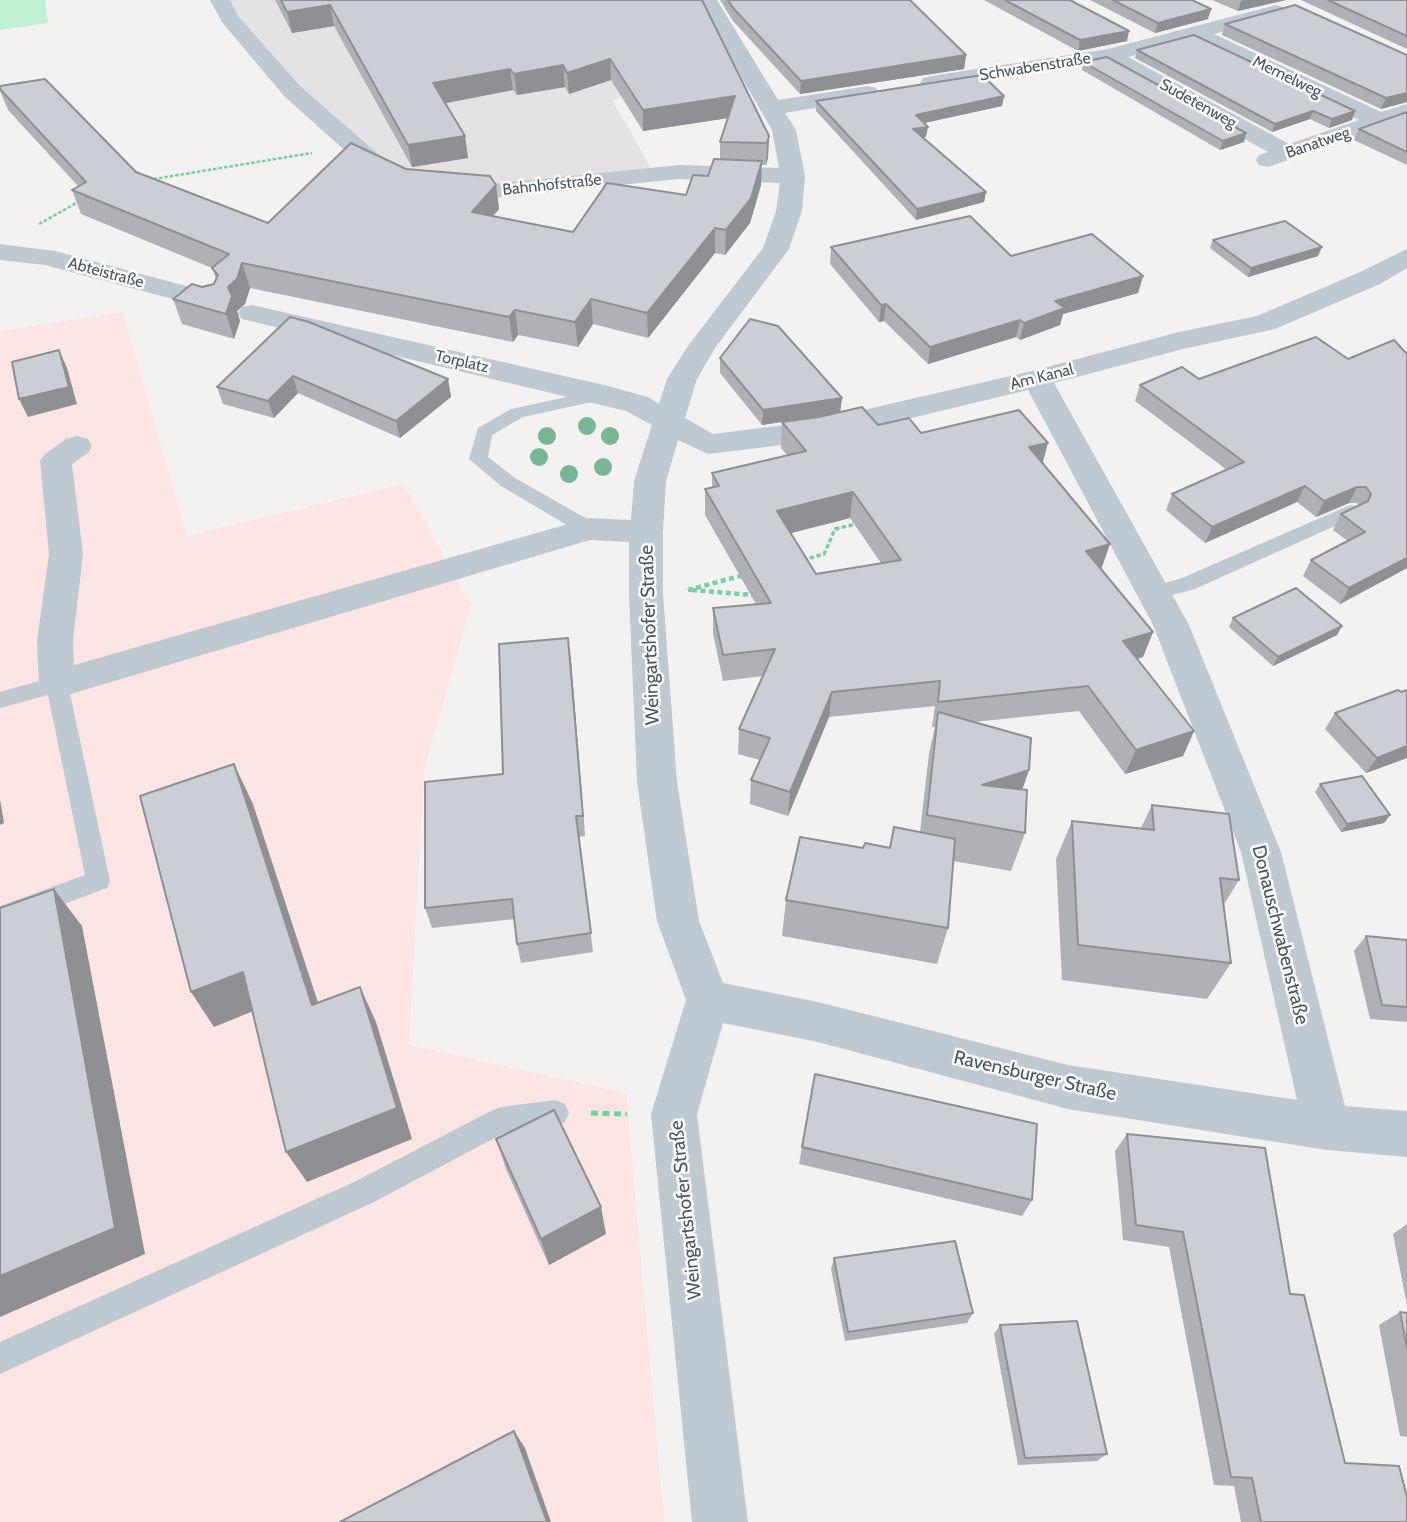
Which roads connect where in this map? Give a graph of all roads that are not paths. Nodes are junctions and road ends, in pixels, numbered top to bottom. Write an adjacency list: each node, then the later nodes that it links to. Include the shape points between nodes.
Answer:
1 (220, 0): 14 (street, Bahnhofstraße, via 229,18 292,91 369,159 420,186 483,192 679,172)
2 (707, 0): 10 (street)
3 (1200, 6): 5 (street)
4 (1294, 6): 5 (street, Schwabenstraße)
5 (1238, 22): 7 (street, Schwabenstraße)
6 (1129, 32): 8 (street)
7 (1195, 33): 8 (street, Schwabenstraße); 12 (street, Memelweg)
8 (1154, 44): 9 (street, Schwabenstraße)
9 (1109, 55): 10 (street, Schwabenstraße); 13 (street, Sudetenweg)
10 (773, 108): 14 (street, via 785,130)
11 (1407, 111): 12 (street, Banatweg)
12 (1380, 121): 13 (street, Banatweg)
13 (1278, 157)
14 (793, 176): 21 (street, via 789,211 776,249 682,379)
15 (0, 252): 17 (street, Abteistraße, via 47,257)
16 (1407, 257): 19 (street, Am Kanal, via 1265,323)
17 (210, 301)
18 (252, 313): 20 (street, Torplatz)
19 (1037, 379): 21 (street, Am Kanal, via 816,431 708,444); 26 (street, Donauschwabenstraße)
20 (604, 394): 21 (street, Torplatz, via 637,404); 24 (lane, via 517,413 484,432 478,459)
21 (669, 422): 25 (street, Weingartshofer Straße, via 650,481)
22 (77, 446): 27 (street, via 56,461 66,554 55,641)
23 (1349, 511): 26 (lane, via 1188,584)
24 (589, 529): 25 (street, Weingartshofer Straße); 27 (street, Weingartshofer Straße)
25 (646, 532): 30 (street, Weingartshofer Straße, via 657,782 678,921)
26 (1154, 593): 32 (street, Donauschwabenstraße, via 1261,852)
27 (57, 684): 28 (lane); 29 (lane, via 98,881)
28 (0, 700)
29 (0, 917)
30 (708, 1000): 32 (street, Ravensburger Straße, via 818,1022 1068,1087); 35 (street, Weingartshofer Straße, via 674,1114)
31 (555, 1113): 34 (lane, via 501,1119 364,1192)
32 (1326, 1127): 33 (street, Ravensburger Straße)
33 (1407, 1135)
34 (0, 1358)
35 (720, 1522)

